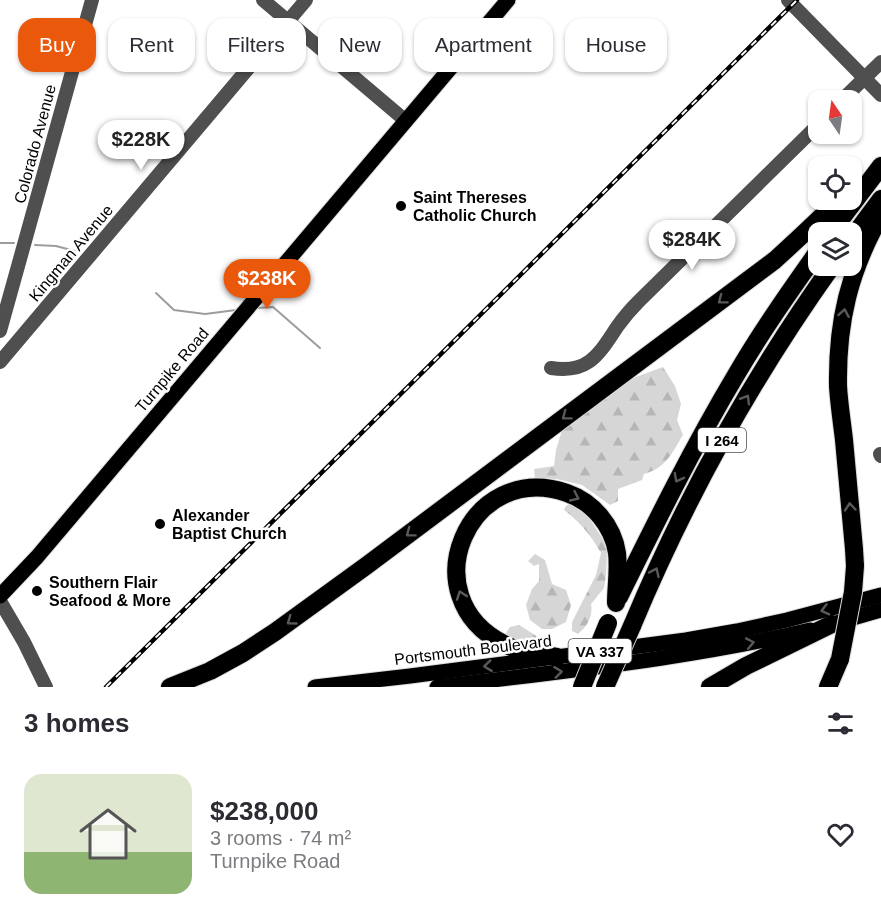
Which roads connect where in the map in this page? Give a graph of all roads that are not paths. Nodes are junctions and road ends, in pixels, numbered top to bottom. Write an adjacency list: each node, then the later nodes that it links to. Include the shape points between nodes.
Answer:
1 (92, 0): 26 (street, Colorado Avenue)
2 (263, 0): 6 (street)
3 (306, 0): 7 (street, Kingman Avenue)
4 (508, 0): 14 (main road, Turnpike Road)
5 (788, 0): 11 (street)
6 (283, 18)
7 (291, 18)
8 (306, 37): 14 (street)
9 (881, 62): 11 (street)
10 (246, 72): 27 (street, Kingman Avenue)
11 (865, 78): 12 (street); 13 (street)
12 (852, 90)
13 (881, 95)
14 (406, 121): 30 (main road, Turnpike Road)
15 (808, 135): 28 (street, via 631,309 596,357 579,367)
16 (881, 160): 18 (highway)
17 (881, 166): 22 (highway)
18 (862, 178)
19 (881, 199): 23 (highway)
20 (829, 210): 37 (highway, one-way to 37, via 741,285 275,632 210,671)
21 (881, 215): 43 (highway, one-way to 21, bridge, via 840,658 855,566 838,388 840,341 851,280)
22 (839, 222)
23 (862, 225)
24 (808, 266): 32 (highway, I 264, one-way to 32, via 730,385)
25 (825, 276): 41 (highway, I 264, one-way to 25, bridge, via 659,563 702,476)
26 (0, 331)
27 (0, 362)
28 (551, 368)
29 (881, 595): 35 (main road, Portsmouth Boulevard / VA 337, one-way to 35, via 737,631)
30 (0, 596)
31 (0, 602): 36 (street)
32 (616, 603): 35 (highway, one-way to 32, via 502,643 479,626 462,602 456,576 459,545 480,512 509,492 533,487 557,489 584,501 602,518 614,543); 40 (highway, I 264, bridge)
33 (881, 610): 34 (main road, Portsmouth Boulevard / VA 337)
34 (832, 624): 39 (main road, Portsmouth Boulevard / VA 337, one-way to 34, via 664,658); 42 (highway)
35 (557, 657): 38 (main road, Portsmouth Boulevard / VA 337, one-way to 38)
36 (46, 687)
37 (170, 687)
38 (315, 687)
39 (437, 687)
40 (582, 687)
41 (606, 687)
42 (710, 687)
43 (828, 687)

